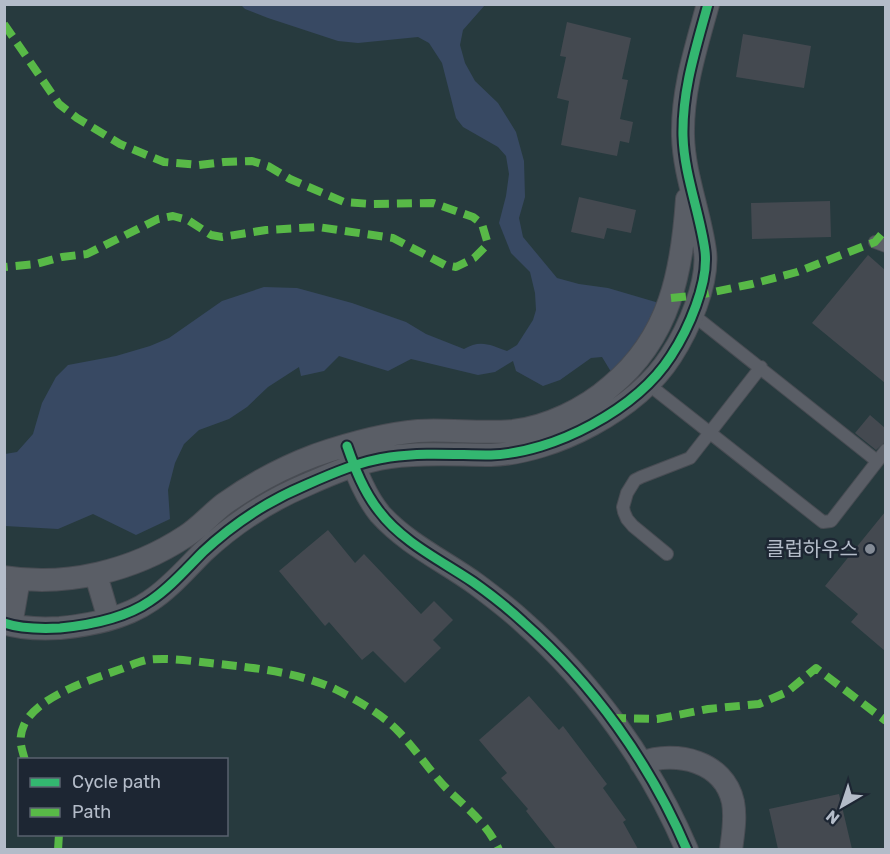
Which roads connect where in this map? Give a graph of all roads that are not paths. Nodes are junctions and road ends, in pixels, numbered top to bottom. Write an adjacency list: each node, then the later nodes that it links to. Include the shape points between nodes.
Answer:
1 (708, 5): 2 (street, via 685,103 683,138)
2 (689, 171): 3 (street, via 684,239); 4 (street, via 705,254 704,273)
3 (670, 298): 4 (street); 5 (street, via 661,323)
4 (692, 314): 6 (lane); 7 (street, via 672,354)
5 (632, 366): 7 (street); 10 (street, via 583,405 542,424 514,431 416,431)
6 (761, 368): 8 (lane); 11 (lane)
7 (648, 384): 8 (lane); 10 (street, via 575,435 526,450 493,455)
8 (711, 432): 11 (lane, via 823,522 831,521); 12 (lane, via 690,458 635,480 627,493 623,507 627,519)
9 (885, 450): 11 (lane)
10 (350, 456): 13 (street, via 315,455 264,478 159,552); 15 (street, via 240,523 149,602); 17 (street, via 380,514 404,536 522,621 559,656 611,718)
11 (877, 461)
12 (667, 554)
13 (96, 575): 14 (street); 15 (street)
14 (12, 578): 16 (street)
15 (110, 619): 16 (street, via 80,626 34,629)
16 (8, 624)
17 (641, 763): 18 (street); 19 (street, via 663,757 682,758 713,770 733,802)
18 (687, 849)
19 (730, 849)

